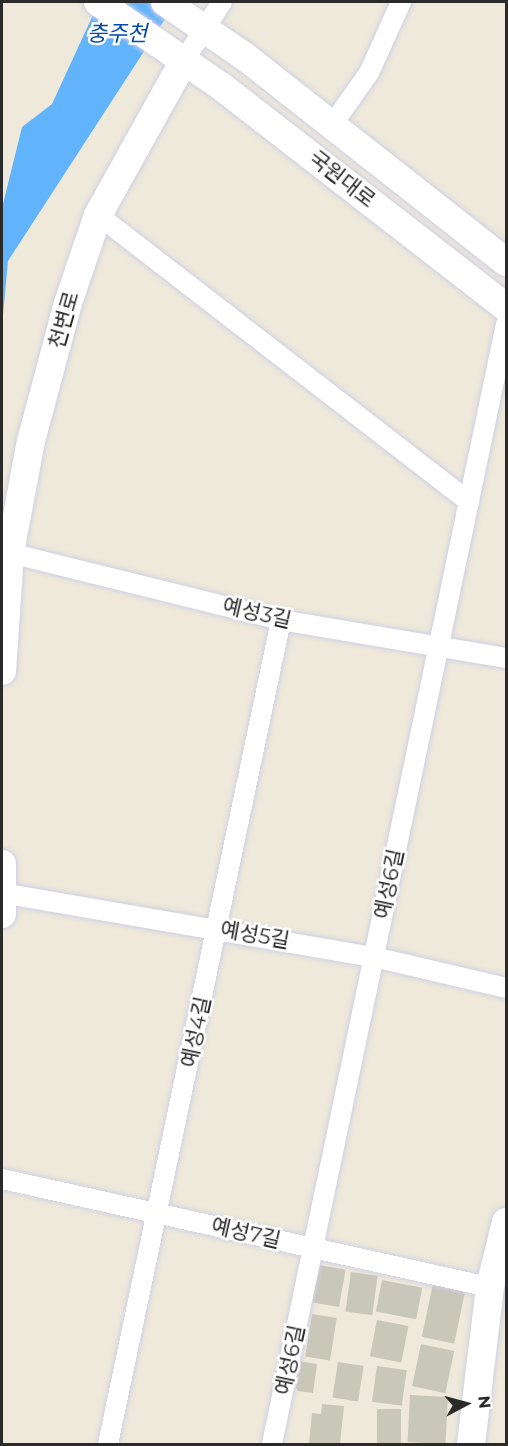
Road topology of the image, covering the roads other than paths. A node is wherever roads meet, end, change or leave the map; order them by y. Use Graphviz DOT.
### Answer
graph roads {
  1 [pos="98,2"];
  2 [pos="165,2"];
  3 [pos="222,2"];
  4 [pos="401,2"];
  5 [pos="199,26"];
  6 [pos="178,59"];
  7 [pos="332,125"];
  8 [pos="98,214"];
  9 [pos="507,262"];
  10 [pos="507,307"];
  11 [pos="507,324"];
  12 [pos="469,502"];
  13 [pos="6,552"];
  14 [pos="281,620"];
  15 [pos="439,646"];
  16 [pos="507,658"];
  17 [pos="2,671"];
  18 [pos="2,864"];
  19 [pos="2,893"];
  20 [pos="2,914"];
  21 [pos="217,928"];
  22 [pos="374,957"];
  23 [pos="507,988"];
  24 [pos="2,1179"];
  25 [pos="159,1214"];
  26 [pos="507,1222"];
  27 [pos="313,1248"];
  28 [pos="490,1287"];
  29 [pos="108,1444"];
  30 [pos="272,1444"];
  31 [pos="471,1444"];
  1 -- 6 [label="street, 국원대로"];
  2 -- 5 [label="street, 국원대로"];
  3 -- 5 [label="street, 천변로"];
  4 -- 7 [label="street"];
  5 -- 6 [label="street, 천변로"];
  5 -- 7 [label="street, 국원대로"];
  6 -- 8 [label="street, 천변로"];
  6 -- 10 [label="street, 국원대로"];
  7 -- 9 [label="street, 국원대로"];
  8 -- 12 [label="street"];
  8 -- 13 [label="street, 천변로"];
  11 -- 12 [label="street, 예성6길"];
  12 -- 15 [label="street, 예성6길"];
  13 -- 14 [label="street, 예성3길"];
  13 -- 17 [label="street, 천변로"];
  14 -- 15 [label="street, 예성3길"];
  14 -- 21 [label="street, 예성4길"];
  15 -- 16 [label="street, 예성3길"];
  15 -- 22 [label="street, 예성6길"];
  18 -- 19 [label="street"];
  19 -- 20 [label="street"];
  19 -- 21 [label="street, 예성5길"];
  21 -- 22 [label="street, 예성5길"];
  21 -- 25 [label="street, 예성4길"];
  22 -- 23 [label="street, 예성5길"];
  22 -- 27 [label="street, 예성6길"];
  24 -- 25 [label="street, 예성7길"];
  25 -- 27 [label="street, 예성7길"];
  25 -- 29 [label="street, 예성4길"];
  26 -- 28 [label="street"];
  27 -- 28 [label="street, 예성7길"];
  27 -- 30 [label="street, 예성6길"];
  28 -- 31 [label="street"];
}
